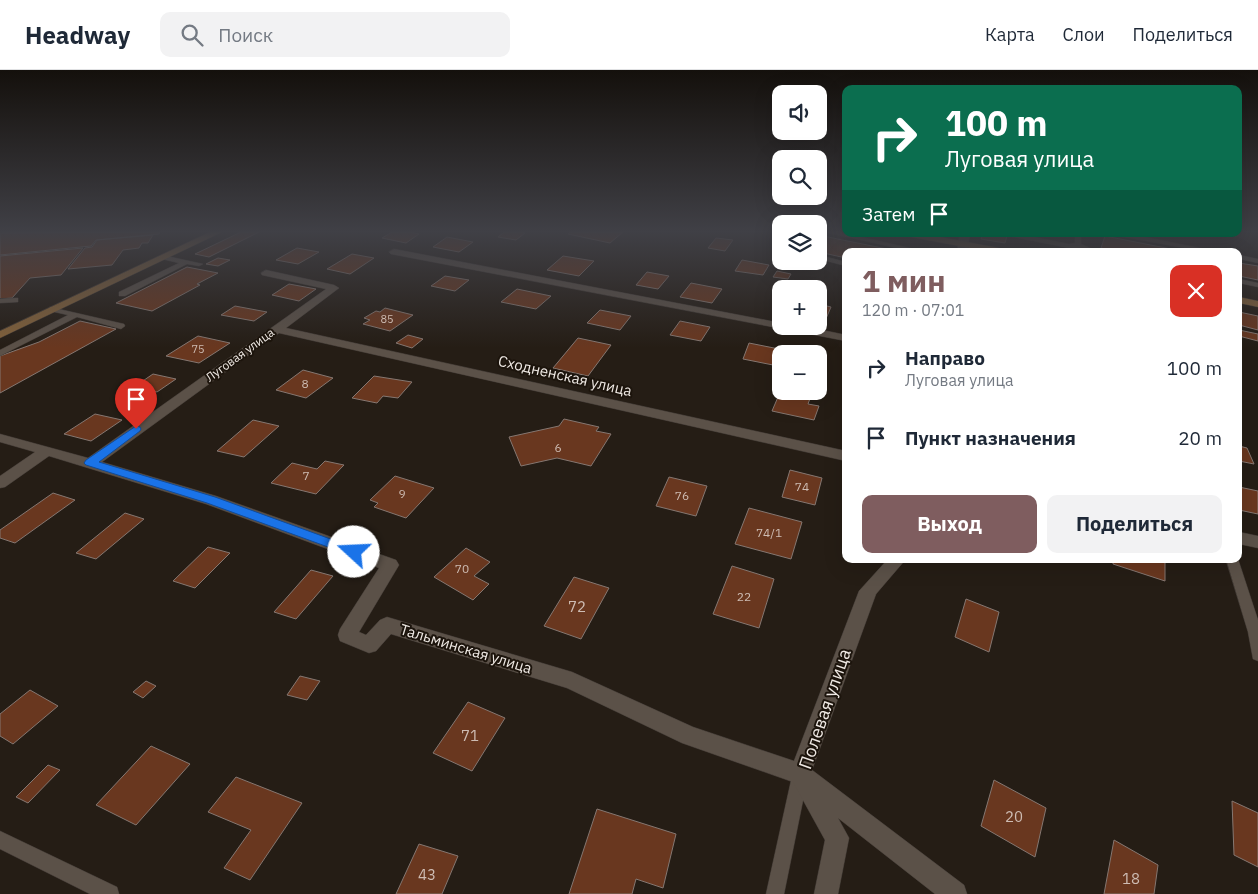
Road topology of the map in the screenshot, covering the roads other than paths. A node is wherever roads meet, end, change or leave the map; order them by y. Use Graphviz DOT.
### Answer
graph roads {
  1 [pos="137,270"];
  2 [pos="169,270"];
  3 [pos="491,270"];
  4 [pos="266,273"];
  5 [pos="1242,282"];
  6 [pos="1258,285"];
  7 [pos="122,294"];
  8 [pos="16,300"];
  9 [pos="0,301"];
  10 [pos="1242,301"];
  11 [pos="1258,304"];
  12 [pos="54,310"];
  13 [pos="76,315"];
  14 [pos="772,324"];
  15 [pos="121,326"];
  16 [pos="276,329"];
  17 [pos="0,334"];
  18 [pos="827,334"];
  19 [pos="842,337"];
  20 [pos="0,353"];
  21 [pos="0,438"];
  22 [pos="47,451"];
  23 [pos="842,455"];
  24 [pos="90,463"];
  25 [pos="0,483"];
  26 [pos="1242,539"];
  27 [pos="1258,542"];
  28 [pos="894,563"];
  29 [pos="1233,563"];
  30 [pos="1258,655"];
  31 [pos="800,774"];
  32 [pos="0,840"];
  33 [pos="110,894"];
  34 [pos="776,894"];
  35 [pos="826,894"];
  36 [pos="955,894"];
  1 -- 12 [label="main road"];
  2 -- 7 [label="lane"];
  3 -- 14 [label="street"];
  4 -- 16 [label="street, Луговая улица"];
  5 -- 6 [label="lane"];
  8 -- 9 [label="lane"];
  10 -- 11 [label="main road"];
  12 -- 13 [label="lane"];
  12 -- 17 [label="main road"];
  13 -- 15 [label="lane"];
  13 -- 20 [label="lane"];
  16 -- 23 [label="street, Сходненская улица"];
  16 -- 24 [label="street, Луговая улица"];
  18 -- 19 [label="street"];
  21 -- 22 [label="street, Тальминская улица"];
  22 -- 24 [label="street, Тальминская улица"];
  22 -- 25 [label="street"];
  24 -- 31 [label="street, Тальминская улица"];
  26 -- 27 [label="street"];
  28 -- 31 [label="street, Полевая улица"];
  29 -- 30 [label="lane"];
  31 -- 34 [label="lane"];
  31 -- 35 [label="street, Полевая улица"];
  31 -- 36 [label="street"];
  32 -- 33 [label="lane"];
}
